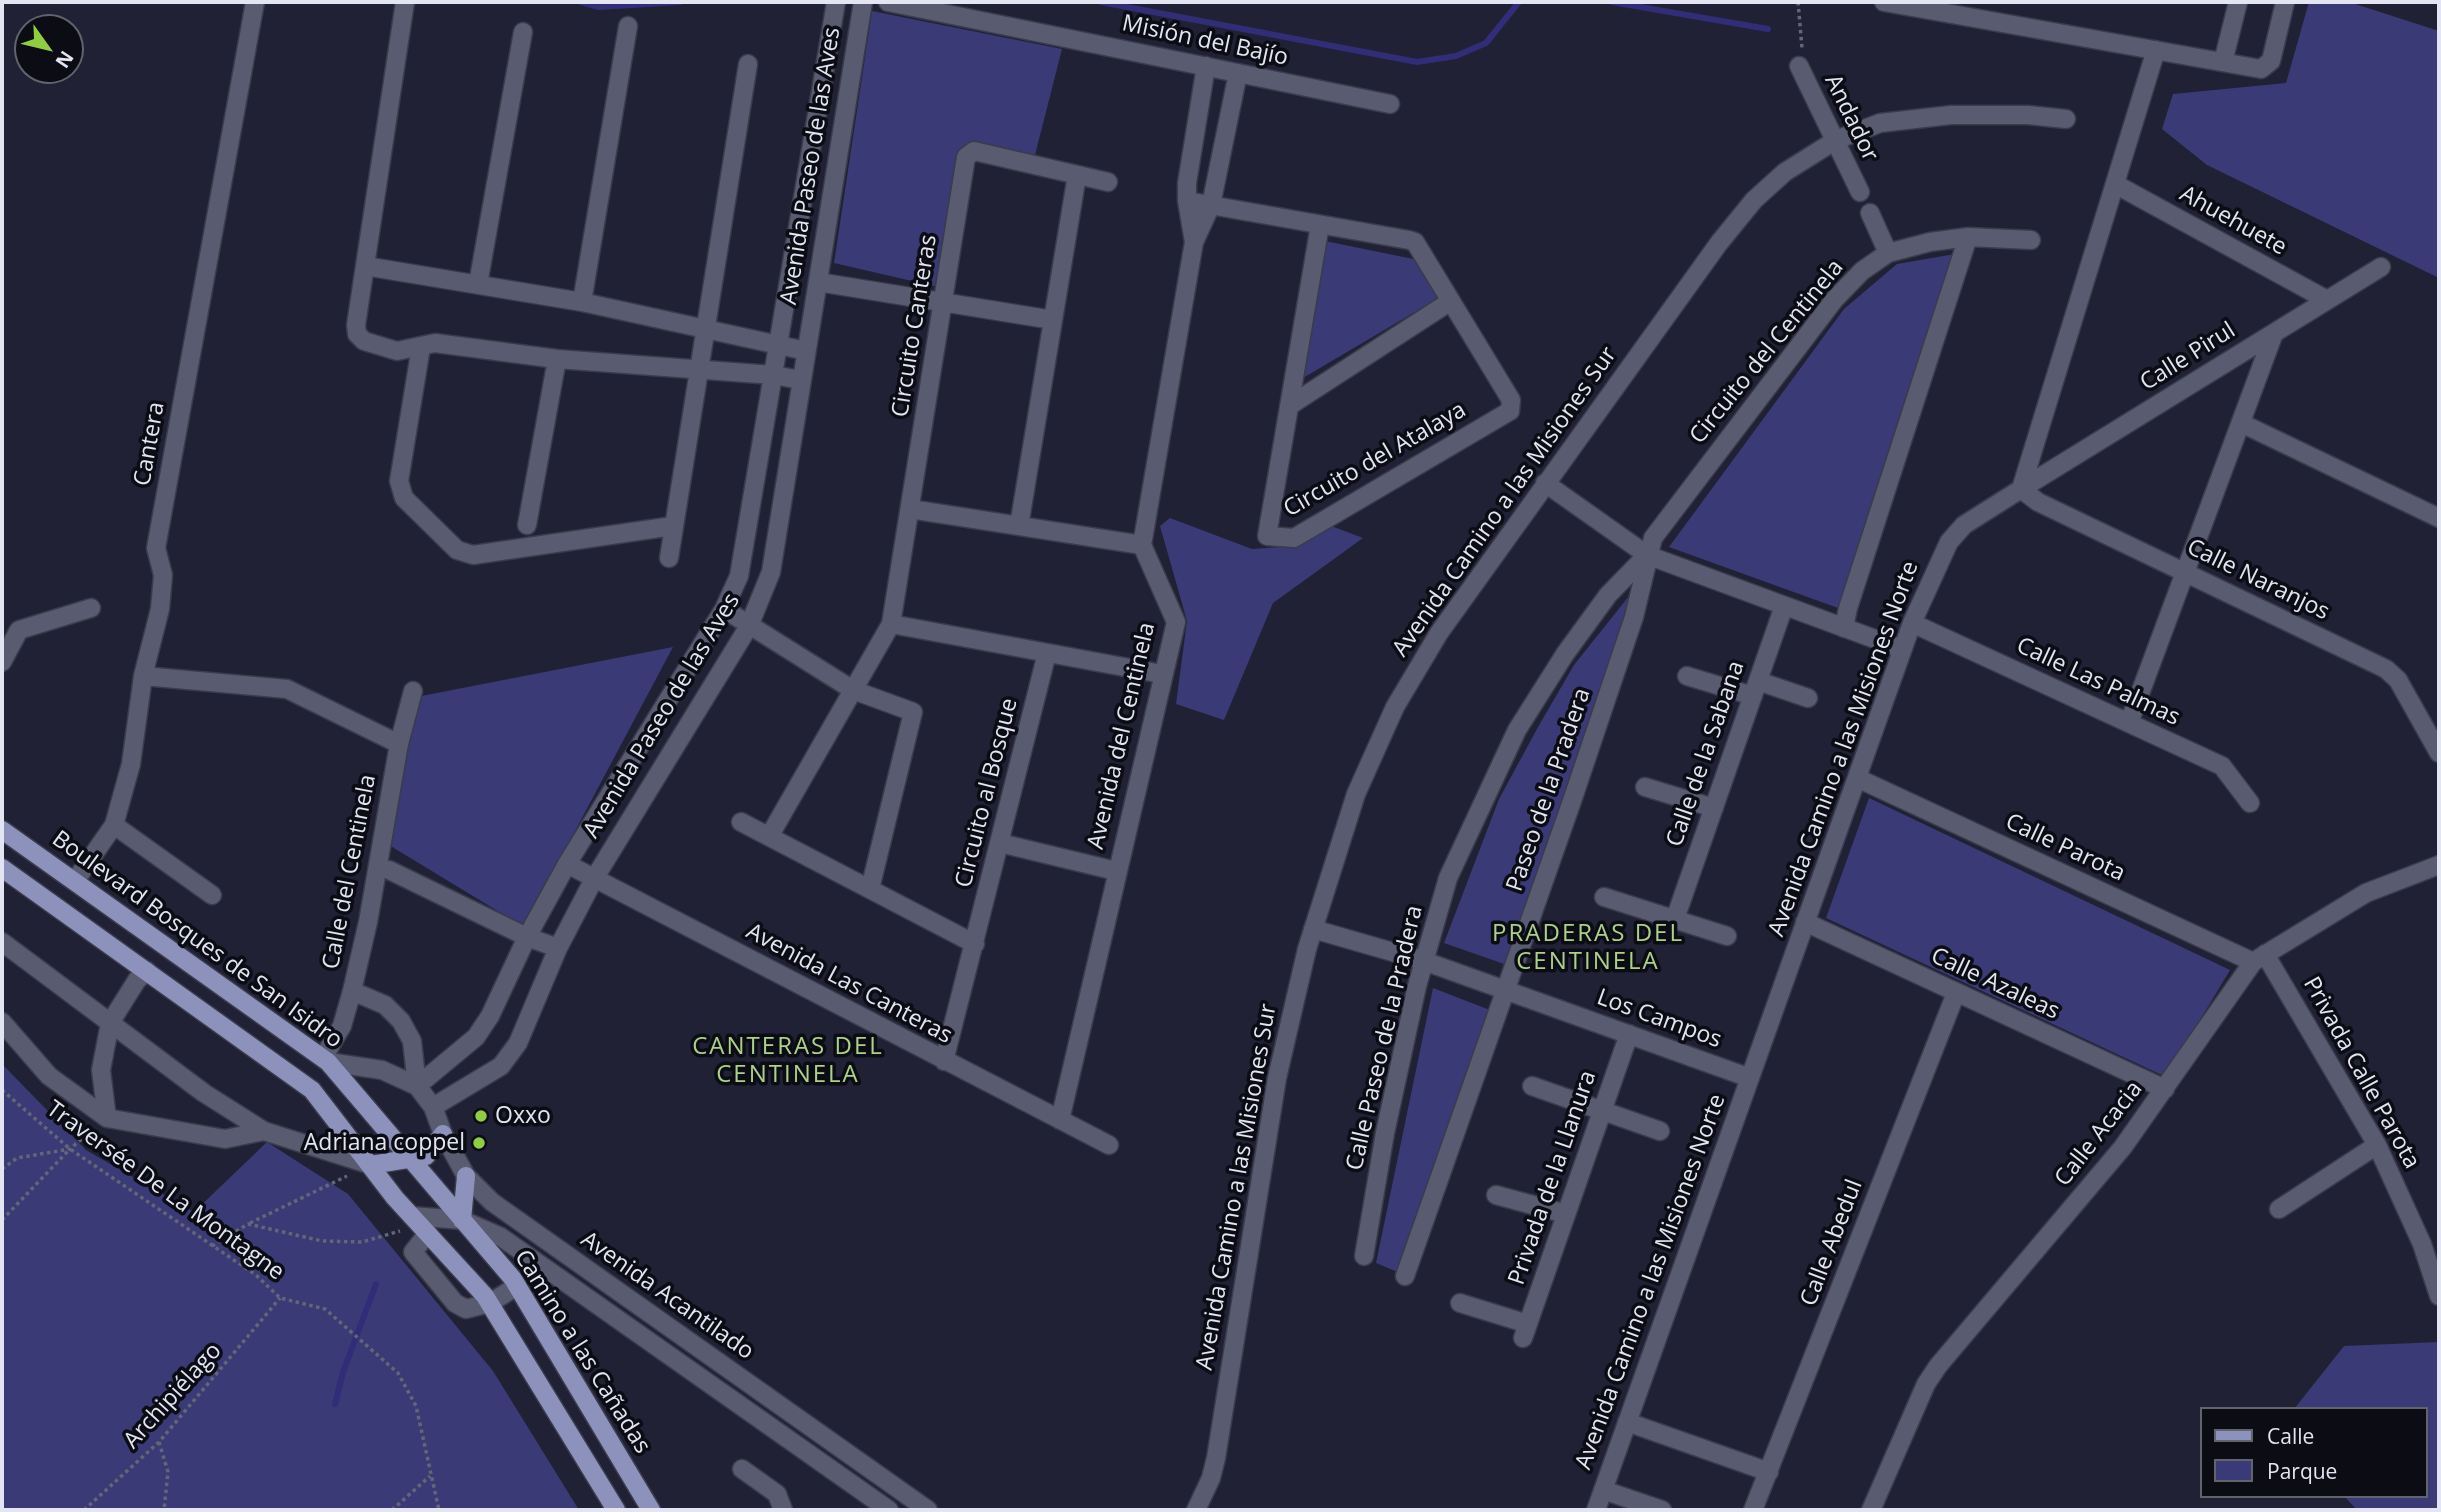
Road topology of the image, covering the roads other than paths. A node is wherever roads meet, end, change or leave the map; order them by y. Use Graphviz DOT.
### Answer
graph roads {
  1 [pos="255,2"];
  2 [pos="405,2"];
  3 [pos="836,2"];
  4 [pos="863,2"];
  5 [pos="888,2"];
  6 [pos="1884,2"];
  7 [pos="2238,2"];
  8 [pos="2285,2"];
  9 [pos="1953,8"];
  10 [pos="628,26"];
  11 [pos="523,32"];
  12 [pos="2156,50"];
  13 [pos="2223,62"];
  14 [pos="748,64"];
  15 [pos="1206,66"];
  16 [pos="1798,66"];
  17 [pos="1237,73"];
  18 [pos="1390,104"];
  19 [pos="2066,119"];
  20 [pos="1836,140"];
  21 [pos="1077,175"];
  22 [pos="1108,182"];
  23 [pos="2115,184"];
  24 [pos="1860,192"];
  25 [pos="1187,201"];
  26 [pos="1211,205"];
  27 [pos="1870,213"];
  28 [pos="1320,225"];
  29 [pos="1968,237"];
  30 [pos="2031,240"];
  31 [pos="1194,242"];
  32 [pos="1888,253"];
  33 [pos="365,266"];
  34 [pos="2381,267"];
  35 [pos="818,282"];
  36 [pos="478,284"];
  37 [pos="2327,300"];
  38 [pos="582,302"];
  39 [pos="1451,302"];
  40 [pos="943,304"];
  41 [pos="1053,320"];
  42 [pos="706,327"];
  43 [pos="2274,333"];
  44 [pos="777,347"];
  45 [pos="421,348"];
  46 [pos="806,351"];
  47 [pos="557,359"];
  48 [pos="698,372"];
  49 [pos="773,375"];
  50 [pos="801,380"];
  51 [pos="1289,406"];
  52 [pos="2241,423"];
  53 [pos="1545,483"];
  54 [pos="2021,489"];
  55 [pos="911,509"];
  56 [pos="2439,518"];
  57 [pos="527,525"];
  58 [pos="673,526"];
  59 [pos="1019,526"];
  60 [pos="1142,545"];
  61 [pos="1647,555"];
  62 [pos="668,558"];
  63 [pos="2185,573"];
  64 [pos="1784,606"];
  65 [pos="91,608"];
  66 [pos="724,609"];
  67 [pos="1912,623"];
  68 [pos="891,624"];
  69 [pos="749,625"];
  70 [pos="1844,628"];
  71 [pos="1902,649"];
  72 [pos="1047,653"];
  73 [pos="2,662"];
  74 [pos="1162,674"];
  75 [pos="143,676"];
  76 [pos="1688,676"];
  77 [pos="1755,688"];
  78 [pos="853,690"];
  79 [pos="413,691"];
  80 [pos="1808,698"];
  81 [pos="2129,723"];
  82 [pos="399,744"];
  83 [pos="2439,753"];
  84 [pos="632,759"];
  85 [pos="657,775"];
  86 [pos="1857,778"];
  87 [pos="1645,787"];
  88 [pos="2250,803"];
  89 [pos="1714,808"];
  90 [pos="741,822"];
  91 [pos="114,825"];
  92 [pos="2,830"];
  93 [pos="769,835"];
  94 [pos="1000,843"];
  95 [pos="567,864"];
  96 [pos="2439,865"];
  97 [pos="2,868"];
  98 [pos="389,870"];
  99 [pos="1116,871"];
  100 [pos="594,879"];
  101 [pos="75,881"];
  102 [pos="870,889"];
  103 [pos="212,895"];
  104 [pos="1604,897"];
  105 [pos="1675,919"];
  106 [pos="1805,922"];
  107 [pos="1312,929"];
  108 [pos="1727,936"];
  109 [pos="527,937"];
  110 [pos="2,942"];
  111 [pos="975,944"];
  112 [pos="558,948"];
  113 [pos="2259,958"];
  114 [pos="1424,961"];
  115 [pos="147,971"];
  116 [pos="1506,990"];
  117 [pos="352,991"];
  118 [pos="1955,993"];
  119 [pos="2,1022"];
  120 [pos="110,1023"];
  121 [pos="1629,1034"];
  122 [pos="325,1060"];
  123 [pos="944,1061"];
  124 [pos="1750,1078"];
  125 [pos="417,1086"];
  126 [pos="1532,1086"];
  127 [pos="2165,1089"];
  128 [pos="433,1107"];
  129 [pos="1602,1111"];
  130 [pos="107,1118"];
  131 [pos="1060,1120"];
  132 [pos="264,1131"];
  133 [pos="1660,1131"];
  134 [pos="443,1134"];
  135 [pos="1110,1145"];
  136 [pos="2377,1145"];
  137 [pos="411,1161"];
  138 [pos="371,1165"];
  139 [pos="467,1176"];
  140 [pos="1496,1195"];
  141 [pos="2279,1209"];
  142 [pos="1566,1214"];
  143 [pos="463,1220"];
  144 [pos="420,1225"];
  145 [pos="1364,1256"];
  146 [pos="1405,1276"];
  147 [pos="517,1286"];
  148 [pos="2439,1296"];
  149 [pos="490,1303"];
  150 [pos="1460,1303"];
  151 [pos="1627,1422"];
  152 [pos="742,1469"];
  153 [pos="1769,1472"];
  154 [pos="635,1483"];
  155 [pos="1603,1490"];
  156 [pos="612,1505"];
  157 [pos="651,1510"];
  158 [pos="783,1510"];
  159 [pos="889,1510"];
  160 [pos="928,1510"];
  161 [pos="1196,1510"];
  162 [pos="1596,1510"];
  163 [pos="1662,1510"];
  164 [pos="1753,1510"];
  165 [pos="1871,1510"];
  1 -- 75 [label="street, Cantera"];
  2 -- 33 [label="street"];
  3 -- 44 [label="street, Avenida Paseo de las Aves"];
  4 -- 35 [label="street, Avenida Paseo de las Aves"];
  5 -- 15 [label="street, Misión del Bajío"];
  6 -- 9 [label="street"];
  7 -- 13 [label="street"];
  8 -- 13 [label="street"];
  9 -- 12 [label="street"];
  10 -- 38 [label="street"];
  11 -- 36 [label="street"];
  12 -- 13 [label="street"];
  12 -- 23 [label="street"];
  14 -- 42 [label="street"];
  15 -- 17 [label="street, Misión del Bajío"];
  15 -- 25 [label="street"];
  16 -- 20 [label="street, Andador"];
  17 -- 18 [label="street, Misión del Bajío"];
  17 -- 26 [label="street"];
  19 -- 20 [label="street, Avenida Camino a las Misiones Sur"];
  20 -- 24 [label="street, Andador"];
  20 -- 53 [label="street, Avenida Camino a las Misiones Sur"];
  21 -- 22 [label="street, Circuito Canteras"];
  21 -- 40 [label="street, Circuito Canteras"];
  21 -- 41 [label="street"];
  23 -- 37 [label="street, Ahuehuete"];
  23 -- 54 [label="street"];
  25 -- 26 [label="street, Circuito del Atalaya"];
  25 -- 31 [label="street"];
  26 -- 28 [label="street, Circuito del Atalaya"];
  26 -- 31 [label="street"];
  27 -- 32 [label="street"];
  28 -- 39 [label="street, Circuito del Atalaya"];
  28 -- 51 [label="street, Circuito del Atalaya"];
  29 -- 30 [label="street, Circuito del Centinela"];
  29 -- 32 [label="street, Circuito del Centinela"];
  29 -- 70 [label="street"];
  31 -- 60 [label="street"];
  32 -- 61 [label="street, Circuito del Centinela"];
  33 -- 36 [label="street"];
  33 -- 45 [label="street"];
  34 -- 37 [label="street, Calle Pirul"];
  35 -- 40 [label="street"];
  35 -- 46 [label="street, Avenida Paseo de las Aves"];
  36 -- 38 [label="street"];
  37 -- 43 [label="street, Calle Pirul"];
  38 -- 42 [label="street"];
  39 -- 51 [label="street"];
  39 -- 51 [label="street, Circuito del Atalaya"];
  40 -- 41 [label="street"];
  40 -- 55 [label="street, Circuito Canteras"];
  41 -- 59 [label="street"];
  42 -- 44 [label="street"];
  42 -- 48 [label="street"];
  43 -- 52 [label="street"];
  43 -- 54 [label="street, Calle Pirul"];
  44 -- 46 [label="street"];
  44 -- 49 [label="street, Avenida Paseo de las Aves"];
  45 -- 47 [label="street"];
  45 -- 58 [label="street"];
  46 -- 50 [label="street, Avenida Paseo de las Aves"];
  47 -- 48 [label="street"];
  47 -- 57 [label="street"];
  48 -- 49 [label="street"];
  48 -- 58 [label="street"];
  49 -- 50 [label="street"];
  49 -- 66 [label="street, Avenida Paseo de las Aves"];
  50 -- 69 [label="street, Avenida Paseo de las Aves"];
  52 -- 56 [label="street"];
  52 -- 63 [label="street"];
  53 -- 61 [label="street"];
  53 -- 107 [label="street, Avenida Camino a las Misiones Sur"];
  54 -- 63 [label="street, Calle Naranjos"];
  54 -- 67 [label="street, Avenida Camino a las Misiones Norte"];
  55 -- 59 [label="street"];
  55 -- 68 [label="street"];
  58 -- 62 [label="street"];
  59 -- 60 [label="street"];
  60 -- 74 [label="street, Avenida del Centinela"];
  61 -- 64 [label="street"];
  61 -- 114 [label="street, Calle Paseo de la Pradera"];
  61 -- 116 [label="street, Paseo de la Pradera"];
  63 -- 81 [label="street"];
  63 -- 83 [label="street, Calle Naranjos"];
  64 -- 70 [label="street"];
  64 -- 77 [label="street, Calle de la Sabana"];
  65 -- 73 [label="street"];
  66 -- 69 [label="street"];
  66 -- 84 [label="street, Avenida Paseo de las Aves"];
  67 -- 71 [label="street, Avenida Camino a las Misiones Norte"];
  67 -- 81 [label="street, Calle Las Palmas"];
  68 -- 72 [label="street"];
  68 -- 78 [label="street"];
  69 -- 78 [label="street"];
  69 -- 85 [label="street, Avenida Paseo de las Aves"];
  70 -- 71 [label="street"];
  71 -- 86 [label="street, Avenida Camino a las Misiones Norte"];
  72 -- 74 [label="street"];
  72 -- 94 [label="street, Circuito al Bosque"];
  74 -- 99 [label="street, Avenida del Centinela"];
  75 -- 82 [label="street"];
  75 -- 91 [label="street, Cantera"];
  76 -- 77 [label="street"];
  77 -- 80 [label="street"];
  77 -- 89 [label="street, Calle de la Sabana"];
  78 -- 93 [label="street"];
  78 -- 102 [label="street"];
  79 -- 82 [label="street, Calle del Centinela"];
  81 -- 88 [label="street, Calle Las Palmas"];
  82 -- 117 [label="street, Calle del Centinela"];
  84 -- 85 [label="street"];
  84 -- 95 [label="street, Avenida Paseo de las Aves"];
  85 -- 100 [label="street, Avenida Paseo de las Aves"];
  86 -- 106 [label="street, Avenida Camino a las Misiones Norte"];
  86 -- 113 [label="street, Calle Parota"];
  87 -- 89 [label="street"];
  89 -- 105 [label="street, Calle de la Sabana"];
  90 -- 93 [label="street"];
  91 -- 101 [label="street, Cantera"];
  91 -- 103 [label="street"];
  92 -- 101 [label="main road, Boulevard Bosques de San Isidro"];
  93 -- 102 [label="street"];
  94 -- 99 [label="street"];
  94 -- 111 [label="street, Circuito al Bosque"];
  95 -- 100 [label="street, Avenida Las Canteras"];
  95 -- 109 [label="street, Avenida Paseo de las Aves"];
  96 -- 113 [label="street, Calle Acacia"];
  97 -- 115 [label="main road"];
  98 -- 109 [label="street"];
  99 -- 131 [label="street, Avenida del Centinela"];
  100 -- 112 [label="street, Avenida Paseo de las Aves"];
  100 -- 123 [label="street, Avenida Las Canteras"];
  101 -- 122 [label="main road, Boulevard Bosques de San Isidro"];
  102 -- 111 [label="street"];
  104 -- 105 [label="street"];
  105 -- 108 [label="street"];
  106 -- 118 [label="street, Calle Azaleas"];
  106 -- 124 [label="street, Avenida Camino a las Misiones Norte"];
  107 -- 114 [label="street, Los Campos"];
  107 -- 161 [label="street, Avenida Camino a las Misiones Sur"];
  109 -- 112 [label="street"];
  109 -- 125 [label="street, Avenida Paseo de las Aves"];
  110 -- 120 [label="street"];
  111 -- 123 [label="street, Circuito al Bosque"];
  112 -- 128 [label="street, Avenida Paseo de las Aves"];
  113 -- 127 [label="street, Calle Acacia"];
  113 -- 136 [label="street, Privada Calle Parota"];
  114 -- 116 [label="street, Los Campos"];
  114 -- 145 [label="street, Calle Paseo de la Pradera"];
  115 -- 120 [label="street"];
  115 -- 138 [label="main road"];
  116 -- 121 [label="street, Los Campos"];
  116 -- 146 [label="street, Paseo de la Pradera"];
  117 -- 122 [label="street, Calle del Centinela"];
  117 -- 125 [label="street"];
  118 -- 127 [label="street, Calle Azaleas"];
  118 -- 153 [label="street, Calle Abedul"];
  119 -- 130 [label="street"];
  120 -- 130 [label="street"];
  120 -- 132 [label="street"];
  121 -- 124 [label="street, Los Campos"];
  121 -- 129 [label="street, Privada de la Llanura"];
  122 -- 125 [label="street, Avenida Acantilado"];
  122 -- 137 [label="main road, Boulevard Bosques de San Isidro"];
  123 -- 131 [label="street, Avenida Las Canteras"];
  124 -- 151 [label="street, Avenida Camino a las Misiones Norte"];
  125 -- 128 [label="street, Avenida Acantilado"];
  126 -- 129 [label="street"];
  127 -- 165 [label="street, Calle Acacia"];
  128 -- 134 [label="street, Avenida Acantilado"];
  129 -- 133 [label="street"];
  129 -- 142 [label="street, Privada de la Llanura"];
  130 -- 132 [label="street"];
  131 -- 135 [label="street, Avenida Las Canteras"];
  132 -- 138 [label="street"];
  134 -- 137 [label="main road"];
  134 -- 139 [label="street, Avenida Acantilado"];
  136 -- 141 [label="street"];
  136 -- 148 [label="street, Privada Calle Parota"];
  137 -- 138 [label="main road"];
  137 -- 143 [label="main road, Camino a las Cañadas"];
  138 -- 144 [label="main road"];
  139 -- 143 [label="main road"];
  139 -- 160 [label="street, Avenida Acantilado"];
  140 -- 142 [label="street"];
  142 -- 150 [label="street, Privada de la Llanura"];
  143 -- 144 [label="street, Avenida Acantilado"];
  143 -- 147 [label="main road, Camino a las Cañadas"];
  143 -- 159 [label="street, Avenida Acantilado"];
  144 -- 149 [label="main road"];
  144 -- 149 [label="street"];
  147 -- 149 [label="street"];
  147 -- 154 [label="main road, Camino a las Cañadas"];
  149 -- 156 [label="main road"];
  151 -- 153 [label="street"];
  151 -- 155 [label="street, Avenida Camino a las Misiones Norte"];
  152 -- 158 [label="street"];
  153 -- 164 [label="street, Calle Abedul"];
  154 -- 156 [label="main road"];
  154 -- 157 [label="main road, Camino a las Cañadas"];
  155 -- 162 [label="street, Avenida Camino a las Misiones Norte"];
  155 -- 163 [label="street"];
}
